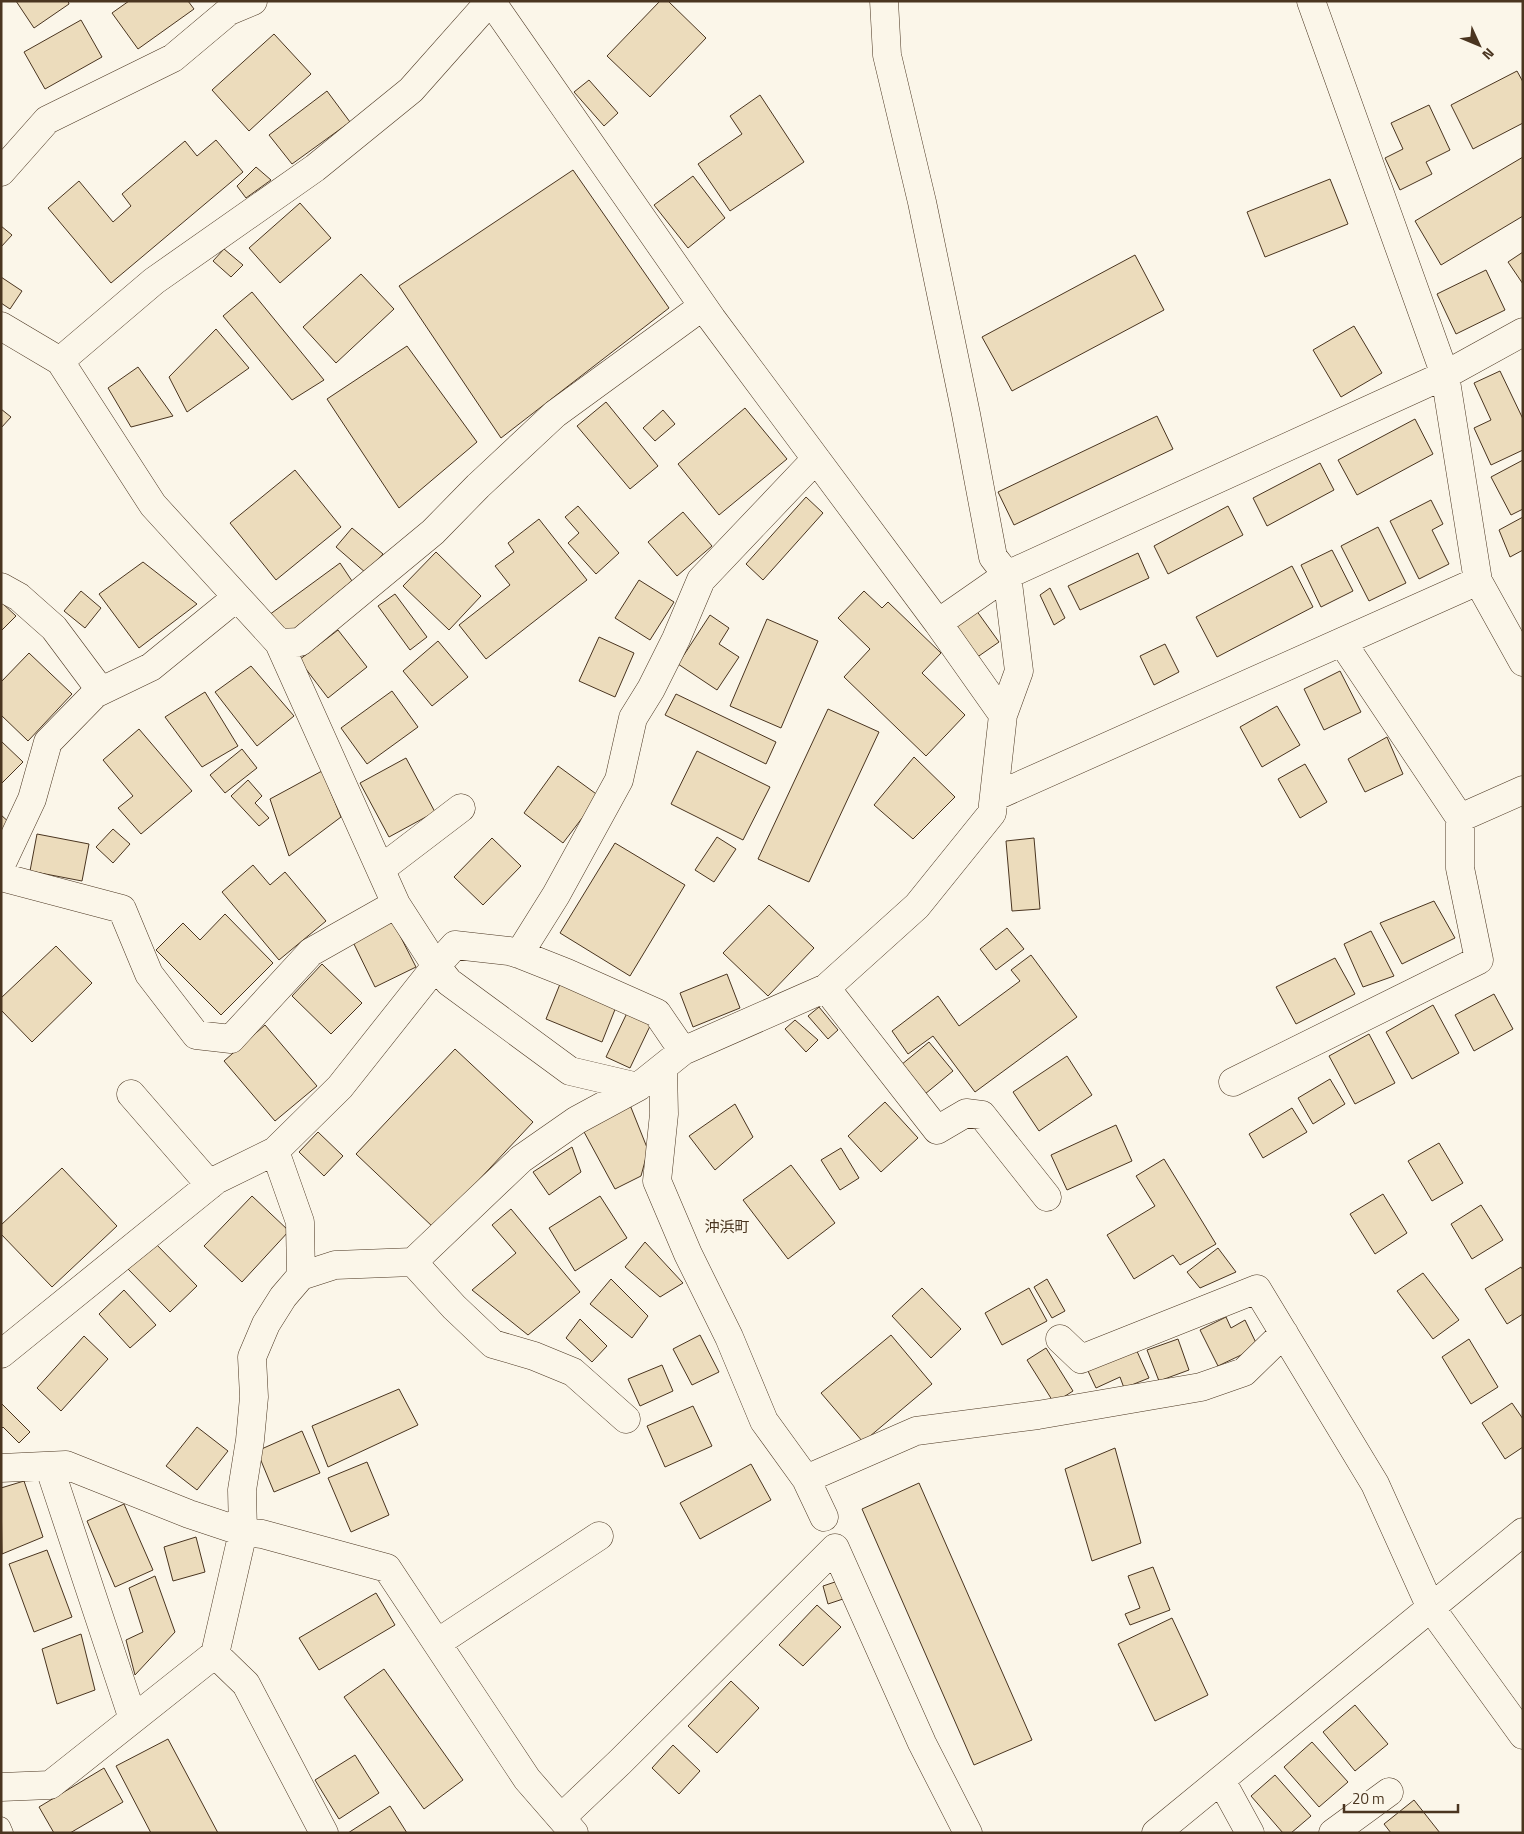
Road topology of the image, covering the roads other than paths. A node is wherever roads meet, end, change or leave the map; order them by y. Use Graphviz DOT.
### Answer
graph roads {
  1 [pos="491,1"];
  2 [pos="884,1"];
  3 [pos="1311,1"];
  4 [pos="233,5"];
  5 [pos="1,172"];
  6 [pos="703,306"];
  7 [pos="1,326"];
  8 [pos="1523,332"];
  9 [pos="60,361"];
  10 [pos="1445,375"];
  11 [pos="816,459"];
  12 [pos="1007,576"];
  13 [pos="1478,581"];
  14 [pos="1,587"];
  15 [pos="237,597"];
  16 [pos="938,623"];
  17 [pos="1342,642"];
  18 [pos="279,644"];
  19 [pos="1523,662"];
  20 [pos="101,691"];
  21 [pos="1003,715"];
  22 [pos="1523,790"];
  23 [pos="994,797"];
  24 [pos="461,808"];
  25 [pos="1460,818"];
  26 [pos="1,865"];
  27 [pos="380,869"];
  28 [pos="1,877"];
  29 [pos="396,904"];
  30 [pos="518,954"];
  31 [pos="436,966"];
  32 [pos="826,988"];
  33 [pos="673,1060"];
  34 [pos="1233,1082"];
  35 [pos="638,1087"];
  36 [pos="131,1094"];
  37 [pos="275,1151"];
  38 [pos="210,1185"];
  39 [pos="1047,1197"];
  40 [pos="413,1262"];
  41 [pos="301,1276"];
  42 [pos="1284,1333"];
  43 [pos="1060,1339"];
  44 [pos="1,1354"];
  45 [pos="626,1419"];
  46 [pos="49,1466"];
  47 [pos="1,1468"];
  48 [pos="806,1479"];
  49 [pos="824,1518"];
  50 [pos="243,1532"];
  51 [pos="1523,1532"];
  52 [pos="599,1536"];
  53 [pos="1431,1608"];
  54 [pos="437,1643"];
  55 [pos="215,1654"];
  56 [pos="133,1719"];
  57 [pos="1523,1735"];
  58 [pos="1221,1780"];
  59 [pos="1,1787"];
  60 [pos="1389,1792"];
  61 [pos="568,1825"];
  62 [pos="1,1826"];
  63 [pos="4,1833"];
  64 [pos="324,1833"];
  65 [pos="968,1833"];
  66 [pos="1156,1833"];
  67 [pos="1250,1833"];
  68 [pos="1334,1833"];
  1 -- 6 [label="street"];
  1 -- 9 [label="street"];
  2 -- 12 [label="street"];
  3 -- 10 [label="street"];
  4 -- 5 [label="street"];
  6 -- 11 [label="street"];
  6 -- 18 [label="street"];
  7 -- 9 [label="street"];
  8 -- 10 [label="street"];
  9 -- 15 [label="street"];
  10 -- 12 [label="street"];
  10 -- 13 [label="street"];
  11 -- 16 [label="street"];
  11 -- 30 [label="street"];
  12 -- 16 [label="street"];
  12 -- 21 [label="street"];
  13 -- 17 [label="street"];
  13 -- 19 [label="street"];
  14 -- 20 [label="street"];
  15 -- 18 [label="street"];
  15 -- 20 [label="street"];
  16 -- 21 [label="street"];
  17 -- 23 [label="street"];
  17 -- 25 [label="street"];
  18 -- 27 [label="street"];
  20 -- 26 [label="street"];
  21 -- 23 [label="street"];
  22 -- 25 [label="street"];
  23 -- 32 [label="street"];
  24 -- 27 [label="street"];
  25 -- 34 [label="street"];
  27 -- 29 [label="street"];
  28 -- 29 [label="street"];
  29 -- 31 [label="street"];
  30 -- 31 [label="street"];
  30 -- 33 [label="street"];
  31 -- 35 [label="street"];
  31 -- 37 [label="street"];
  32 -- 33 [label="street"];
  32 -- 39 [label="street"];
  33 -- 35 [label="street"];
  33 -- 48 [label="street"];
  35 -- 40 [label="street"];
  36 -- 38 [label="street"];
  37 -- 38 [label="street"];
  37 -- 41 [label="street"];
  38 -- 44 [label="street"];
  40 -- 41 [label="street"];
  40 -- 45 [label="street"];
  41 -- 50 [label="street"];
  42 -- 43 [label="street"];
  42 -- 48 [label="street"];
  42 -- 53 [label="street"];
  46 -- 47 [label="street"];
  46 -- 50 [label="street"];
  46 -- 56 [label="street"];
  48 -- 49 [label="street"];
  50 -- 54 [label="street"];
  50 -- 55 [label="street"];
  51 -- 53 [label="street"];
  52 -- 54 [label="street"];
  53 -- 57 [label="street"];
  53 -- 58 [label="street"];
  54 -- 61 [label="street"];
  55 -- 56 [label="street"];
  55 -- 64 [label="street"];
  56 -- 59 [label="street"];
  58 -- 66 [label="street"];
  58 -- 67 [label="street"];
  60 -- 68 [label="street"];
  61 -- 65 [label="street"];
  62 -- 63 [label="lane"];
}
